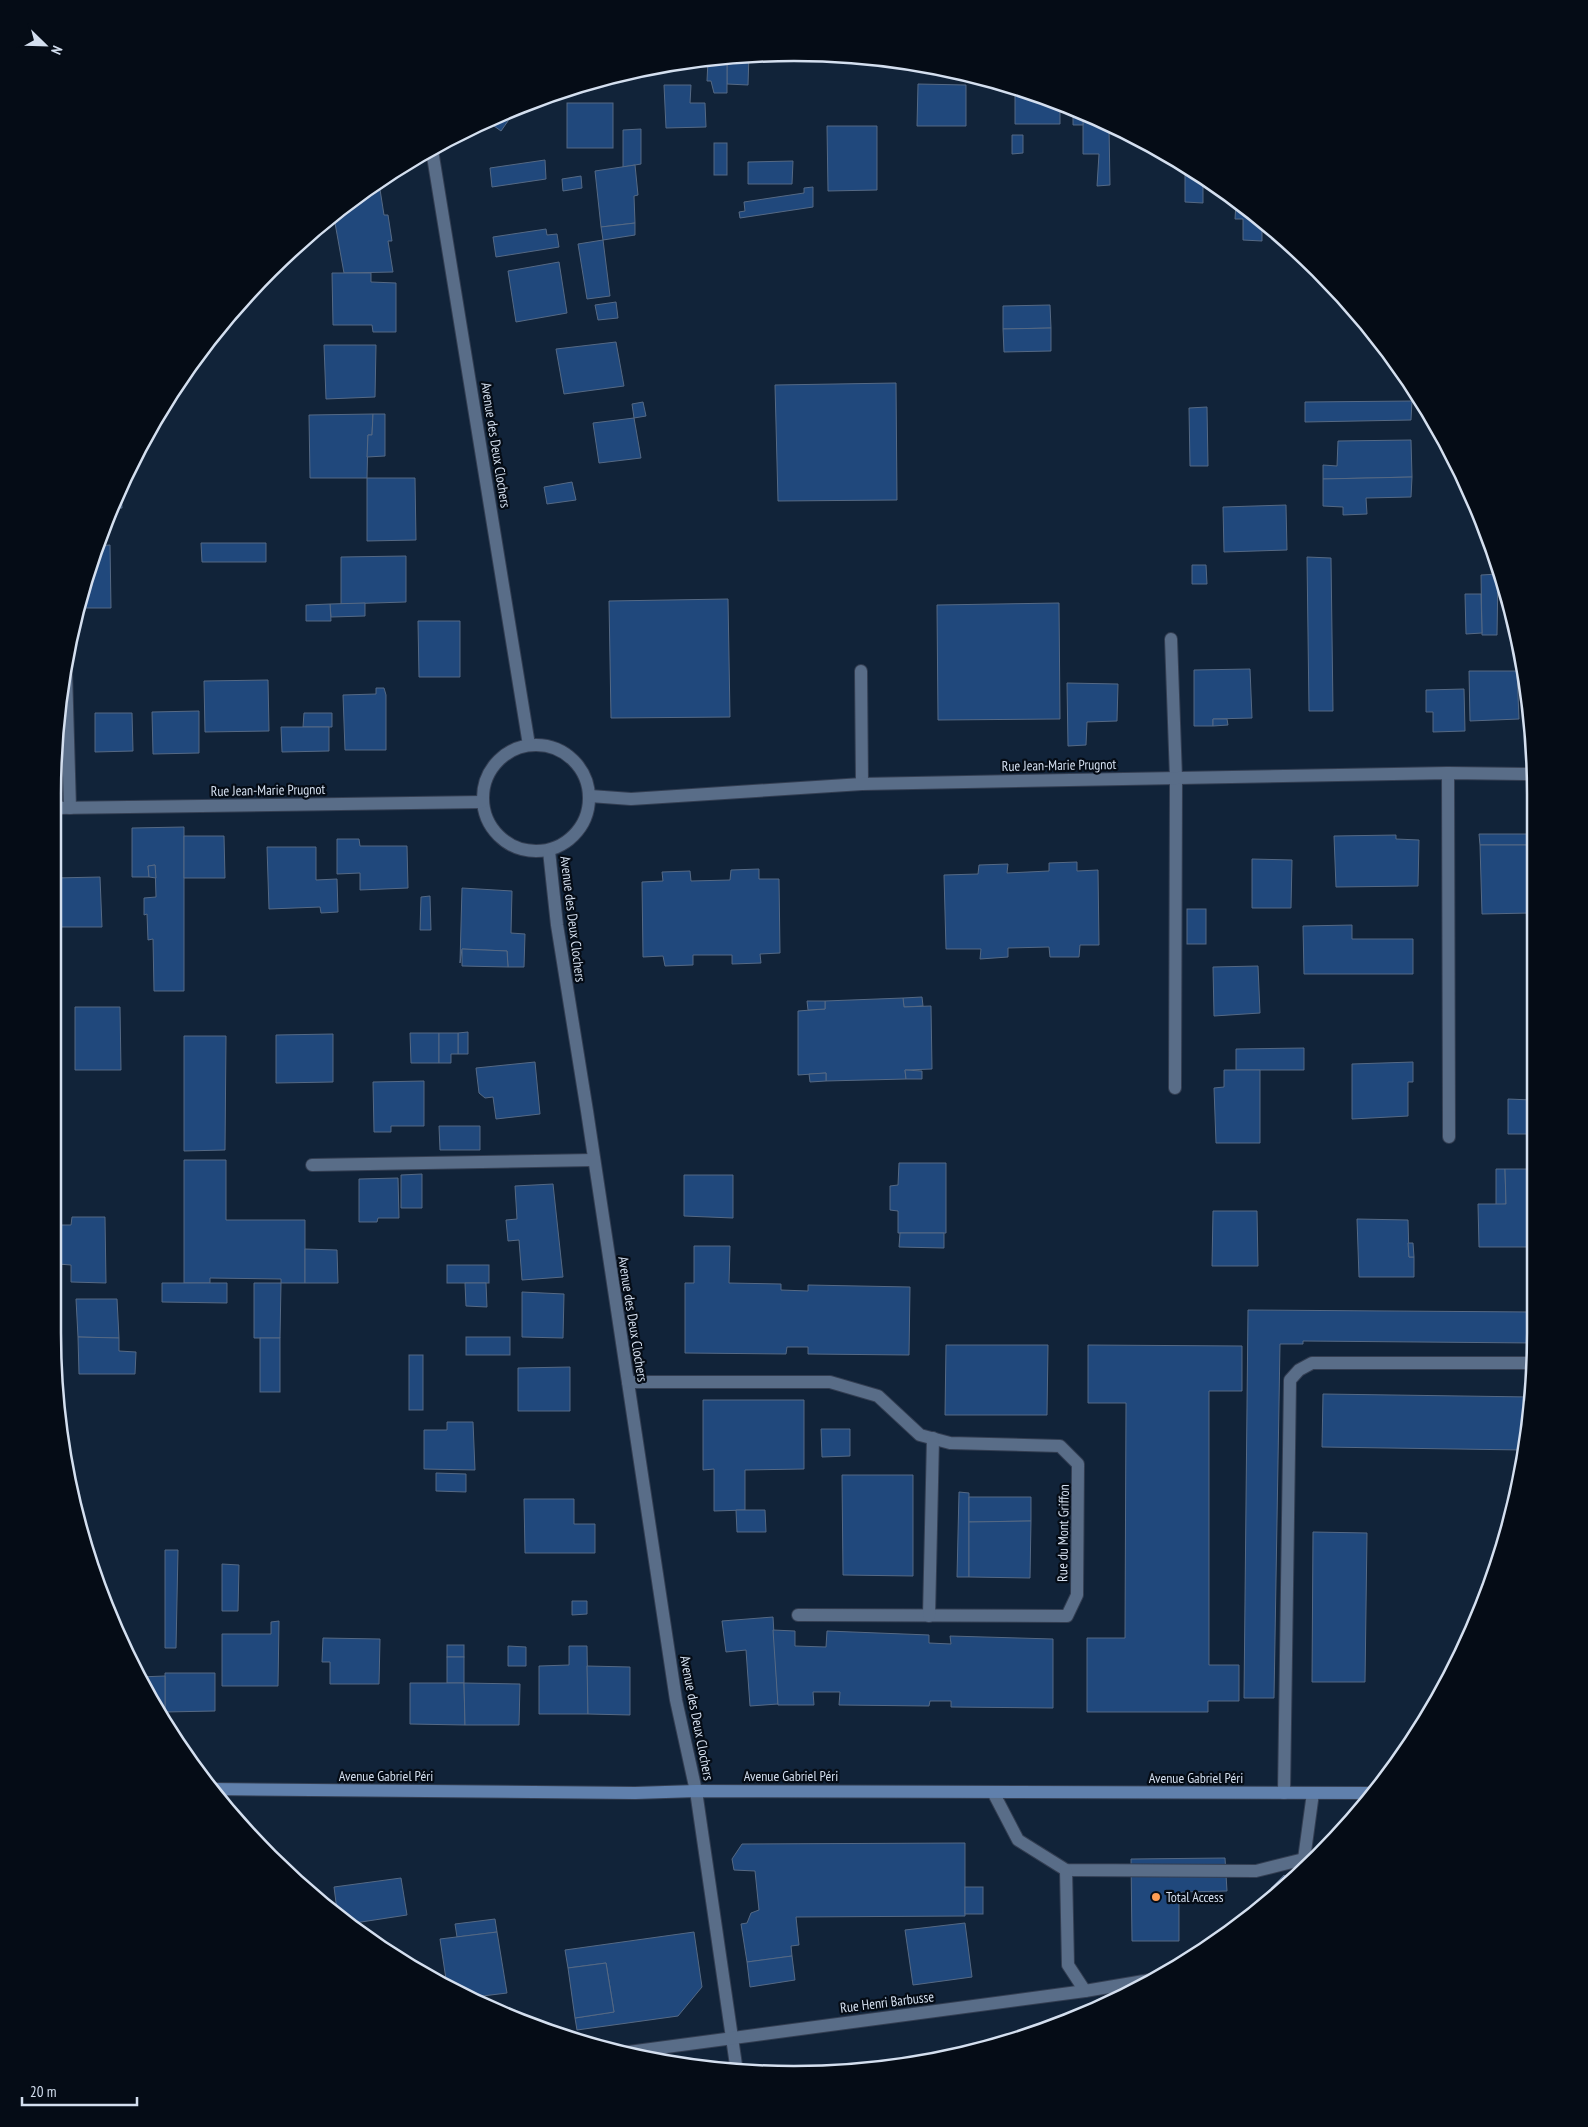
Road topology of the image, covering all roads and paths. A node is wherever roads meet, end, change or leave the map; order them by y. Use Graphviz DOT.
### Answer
graph roads {
  1 [pos="433,156"];
  2 [pos="1171,640"];
  3 [pos="861,671"];
  4 [pos="67,707"];
  5 [pos="529,745"];
  6 [pos="1448,773"];
  7 [pos="1526,774"];
  8 [pos="1176,778"];
  9 [pos="862,784"];
  10 [pos="590,796"];
  11 [pos="482,802"];
  12 [pos="61,808"];
  13 [pos="70,808"];
  14 [pos="549,851"];
  15 [pos="1175,1088"];
  16 [pos="1449,1137"];
  17 [pos="593,1160"];
  18 [pos="312,1165"];
  19 [pos="1526,1363"];
  20 [pos="628,1382"];
  21 [pos="933,1438"];
  22 [pos="798,1615"];
  23 [pos="929,1616"];
  24 [pos="222,1790"];
  25 [pos="696,1791"];
  26 [pos="993,1792"];
  27 [pos="1284,1793"];
  28 [pos="1313,1793"];
  29 [pos="1364,1793"];
  30 [pos="1308,1854"];
  31 [pos="1301,1862"];
  32 [pos="1066,1870"];
  33 [pos="1131,1983"];
  34 [pos="1085,1991"];
  35 [pos="732,2038"];
  36 [pos="643,2050"];
  37 [pos="736,2063"];
  1 -- 5 [label="street, Avenue des Deux Clochers"];
  2 -- 8 [label="street"];
  3 -- 9 [label="street"];
  4 -- 13 [label="street"];
  5 -- 10 [label="street"];
  5 -- 11 [label="street"];
  6 -- 7 [label="street, Rue Jean-Marie Prugnot"];
  6 -- 8 [label="street, Rue Jean-Marie Prugnot"];
  6 -- 16 [label="street"];
  8 -- 9 [label="street, Rue Jean-Marie Prugnot"];
  8 -- 15 [label="street"];
  9 -- 10 [label="street, Rue Jean-Marie Prugnot"];
  10 -- 14 [label="street"];
  11 -- 13 [label="street, Rue Jean-Marie Prugnot"];
  11 -- 14 [label="street"];
  12 -- 13 [label="street, Rue Jean-Marie Prugnot"];
  14 -- 17 [label="street, Avenue des Deux Clochers"];
  17 -- 18 [label="street"];
  17 -- 20 [label="street, Avenue des Deux Clochers"];
  19 -- 27 [label="street"];
  20 -- 21 [label="street, Rue du Mont Griffon"];
  20 -- 25 [label="street, Avenue des Deux Clochers"];
  21 -- 23 [label="street"];
  21 -- 23 [label="street, Rue du Mont Griffon"];
  22 -- 23 [label="street, Rue du Mont Griffon"];
  24 -- 25 [label="street, Avenue Gabriel Péri"];
  25 -- 26 [label="street, Avenue Gabriel Péri"];
  25 -- 35 [label="street, Avenue des Deux Clochers"];
  26 -- 27 [label="street, Avenue Gabriel Péri"];
  26 -- 32 [label="street"];
  27 -- 28 [label="street, Avenue Gabriel Péri"];
  28 -- 29 [label="street, Avenue Gabriel Péri"];
  28 -- 30 [label="street"];
  31 -- 32 [label="street"];
  32 -- 34 [label="street"];
  33 -- 34 [label="street, Rue Henri Barbusse"];
  34 -- 35 [label="street, Rue Henri Barbusse"];
  35 -- 36 [label="street, Rue Henri Barbusse"];
  35 -- 37 [label="street"];
}
